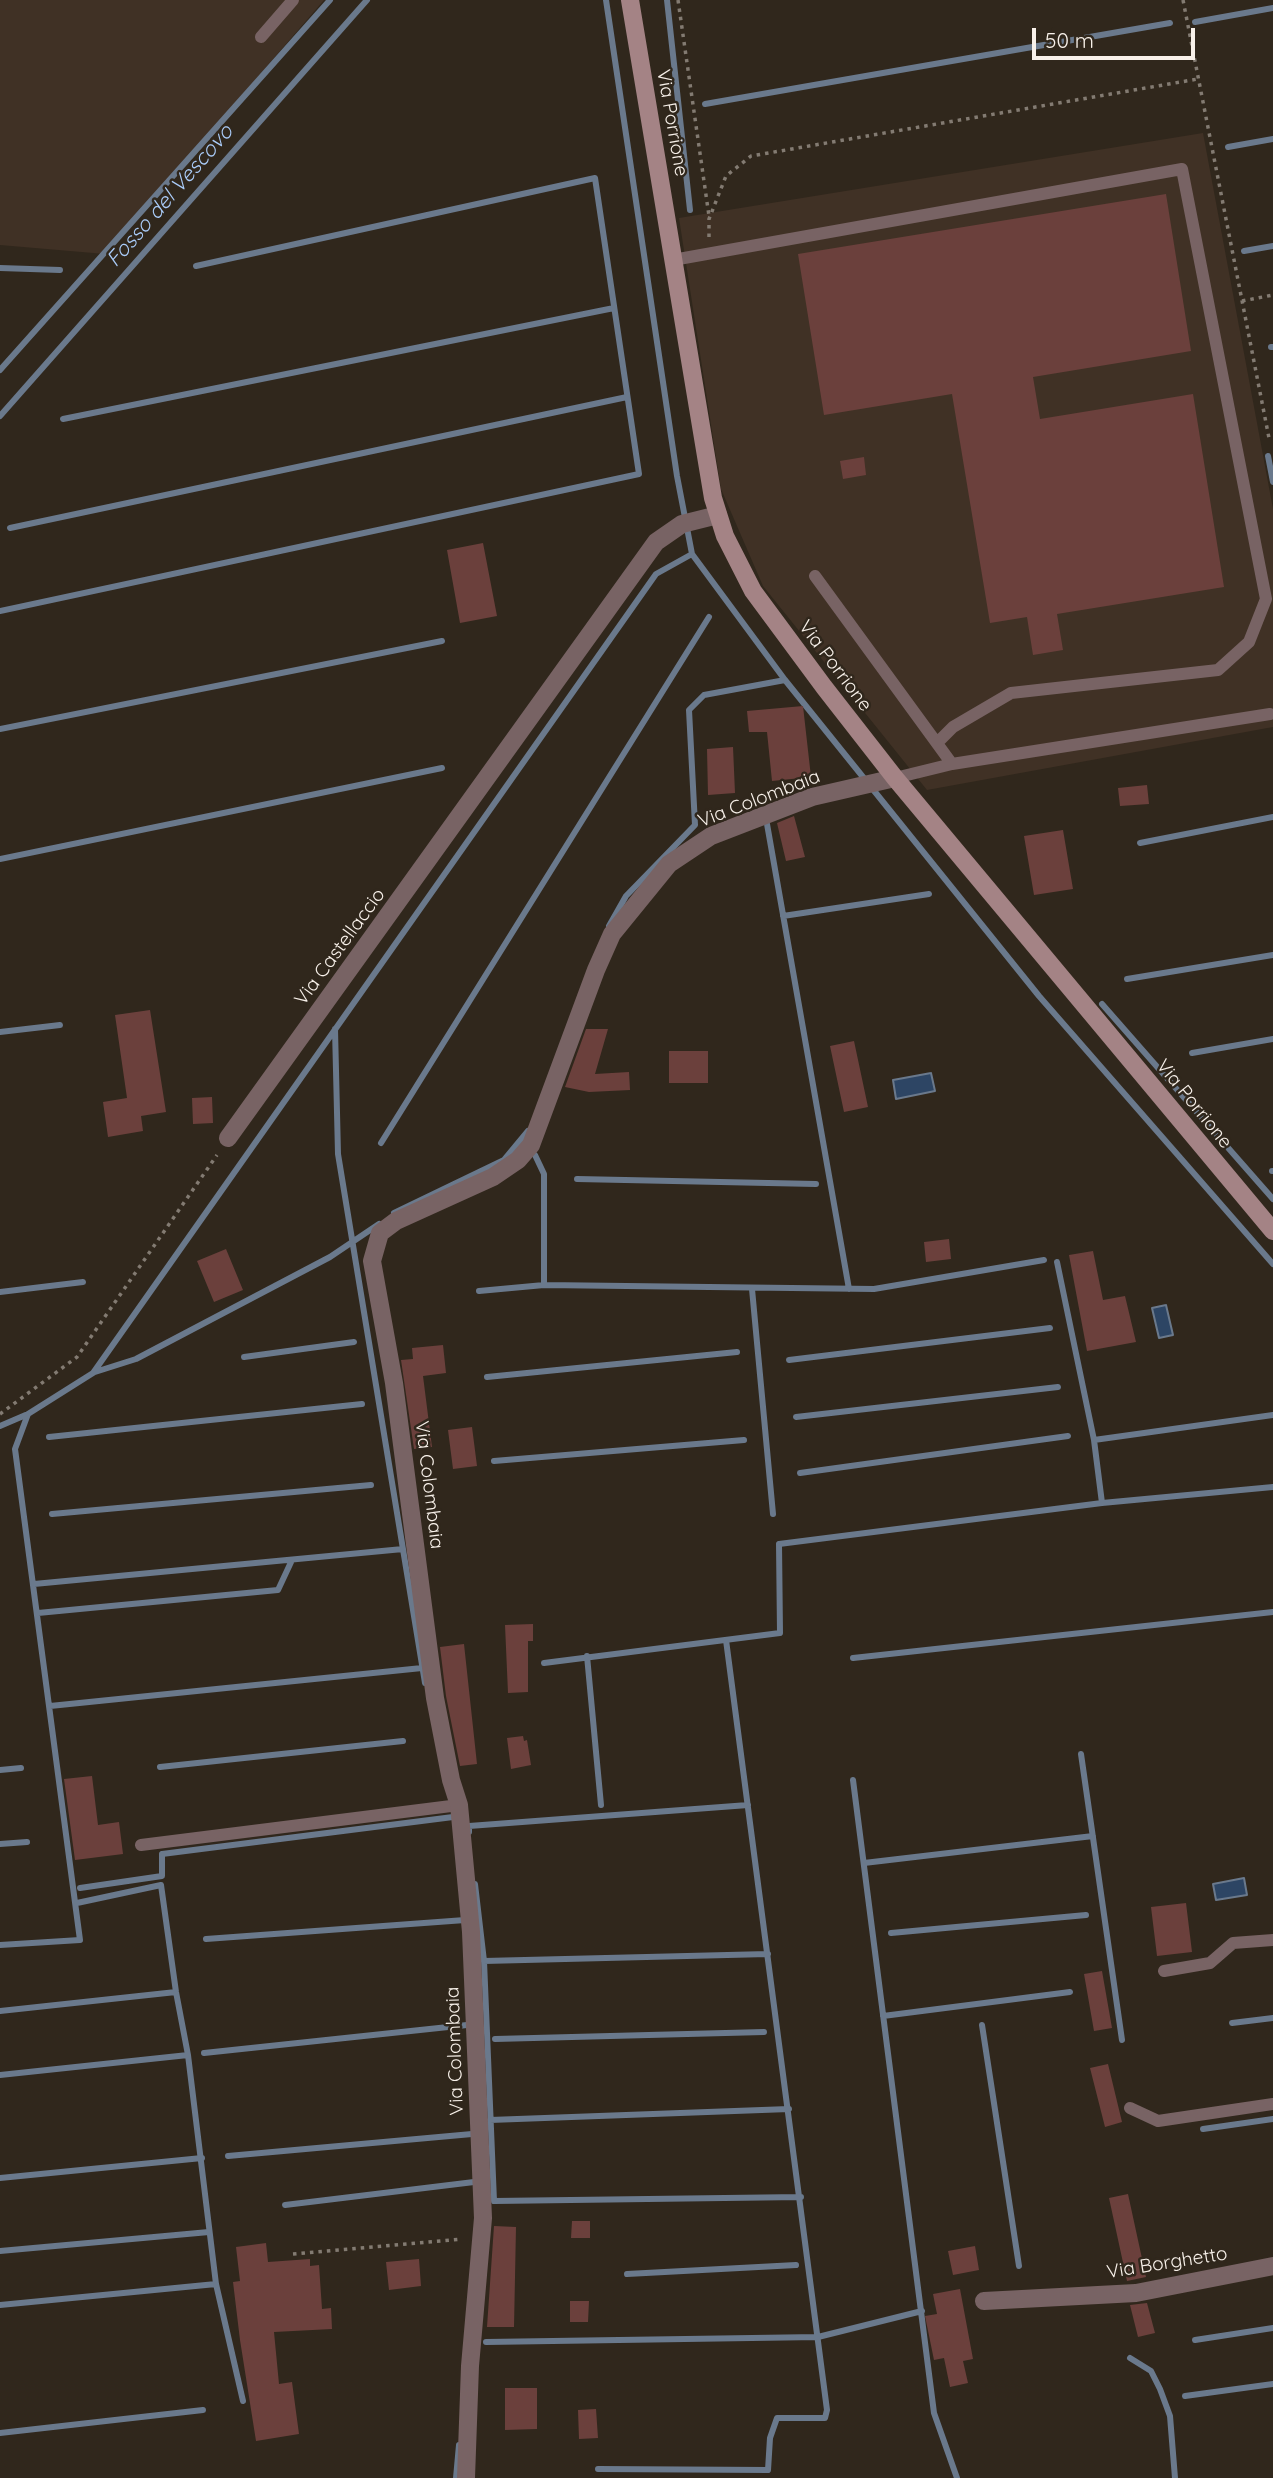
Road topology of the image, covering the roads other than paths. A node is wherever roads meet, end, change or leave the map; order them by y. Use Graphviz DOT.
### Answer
graph roads {
  1 [pos="293,0"];
  2 [pos="630,0"];
  3 [pos="261,37"];
  4 [pos="673,260"];
  5 [pos="718,515"];
  6 [pos="815,576"];
  7 [pos="1270,713"];
  8 [pos="937,743"];
  9 [pos="951,764"];
  10 [pos="895,778"];
  11 [pos="228,1139"];
  12 [pos="1273,1231"];
  13 [pos="459,1805"];
  14 [pos="141,1845"];
  15 [pos="1273,1940"];
  16 [pos="1164,1971"];
  17 [pos="1273,2104"];
  18 [pos="1130,2108"];
  19 [pos="1273,2266"];
  20 [pos="984,2301"];
  21 [pos="466,2478"];
  1 -- 3 [label="lane"];
  2 -- 4 [label="street, Via Porrione"];
  4 -- 5 [label="street, Via Porrione"];
  4 -- 8 [label="lane"];
  5 -- 10 [label="street, Via Porrione"];
  5 -- 11 [label="street, Via Castellaccio"];
  6 -- 8 [label="lane"];
  7 -- 9 [label="lane"];
  8 -- 9 [label="lane"];
  9 -- 10 [label="lane"];
  10 -- 12 [label="street, Via Porrione"];
  10 -- 13 [label="street, Via Colombaia"];
  13 -- 14 [label="lane"];
  13 -- 21 [label="street, Via Colombaia"];
  15 -- 16 [label="lane"];
  17 -- 18 [label="lane"];
  19 -- 20 [label="street, Via Borghetto"];
}
